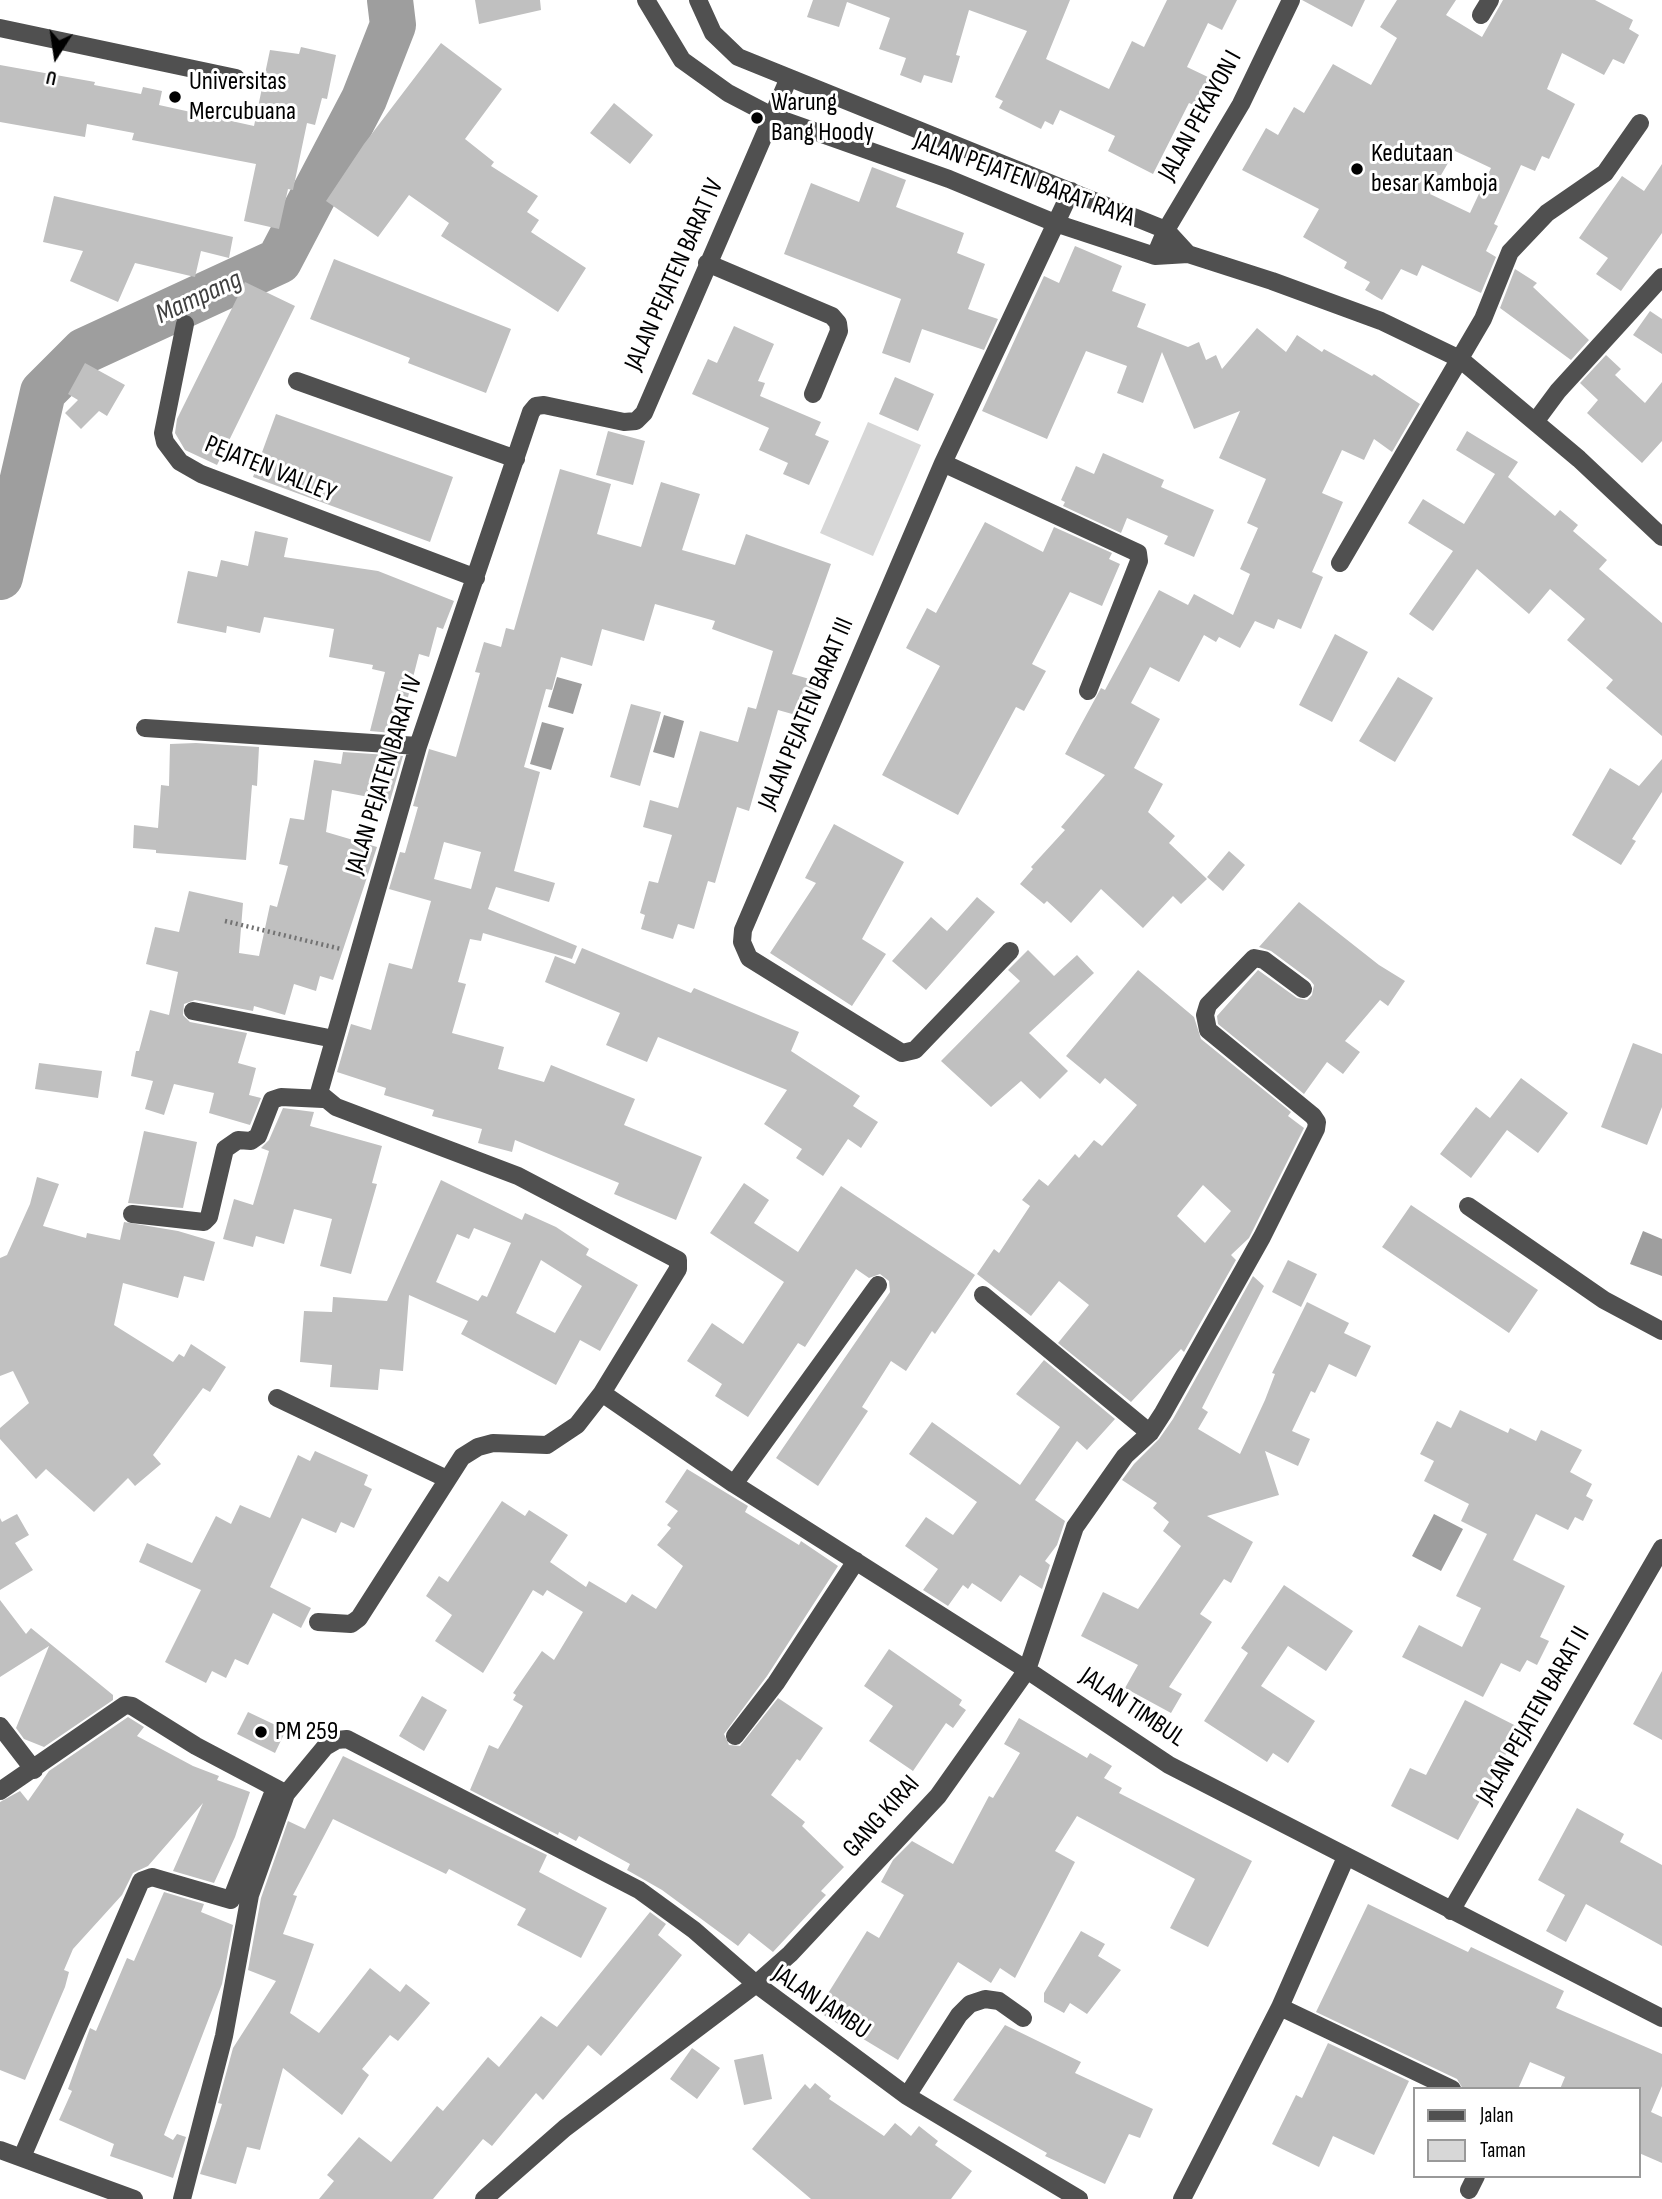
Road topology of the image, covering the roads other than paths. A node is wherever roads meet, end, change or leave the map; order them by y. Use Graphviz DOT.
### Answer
graph roads {
  1 [pos="646,0"];
  2 [pos="698,0"];
  3 [pos="1291,0"];
  4 [pos="0,28"];
  5 [pos="236,78"];
  6 [pos="788,80"];
  7 [pos="774,117"];
  8 [pos="1640,123"];
  9 [pos="1071,191"];
  10 [pos="1055,223"];
  11 [pos="1166,230"];
  12 [pos="1188,254"];
  13 [pos="1155,256"];
  14 [pos="707,263"];
  15 [pos="1662,277"];
  16 [pos="185,324"];
  17 [pos="1460,359"];
  18 [pos="297,381"];
  19 [pos="813,394"];
  20 [pos="1535,422"];
  21 [pos="516,459"];
  22 [pos="943,463"];
  23 [pos="1662,537"];
  24 [pos="1340,564"];
  25 [pos="476,578"];
  26 [pos="1088,691"];
  27 [pos="145,728"];
  28 [pos="418,746"];
  29 [pos="1010,951"];
  30 [pos="1303,989"];
  31 [pos="193,1011"];
  32 [pos="334,1039"];
  33 [pos="323,1099"];
  34 [pos="1468,1206"];
  35 [pos="132,1214"];
  36 [pos="878,1284"];
  37 [pos="983,1295"];
  38 [pos="1662,1331"];
  39 [pos="602,1393"];
  40 [pos="277,1398"];
  41 [pos="1150,1433"];
  42 [pos="447,1479"];
  43 [pos="734,1484"];
  44 [pos="1662,1548"];
  45 [pos="856,1561"];
  46 [pos="318,1622"];
  47 [pos="1027,1670"];
  48 [pos="0,1726"];
  49 [pos="735,1736"];
  50 [pos="34,1770"];
  51 [pos="0,1791"];
  52 [pos="281,1791"];
  53 [pos="1346,1857"];
  54 [pos="1451,1911"];
  55 [pos="756,1984"];
  56 [pos="1280,2007"];
  57 [pos="1023,2018"];
  58 [pos="1662,2018"];
  59 [pos="1448,2087"];
  60 [pos="907,2096"];
  61 [pos="0,2150"];
  62 [pos="22,2157"];
  63 [pos="134,2199"];
  64 [pos="182,2199"];
  65 [pos="484,2199"];
  66 [pos="1079,2199"];
  67 [pos="1182,2199"];
  1 -- 7 [label="street, JALAN PEJATEN BARAT RAYA"];
  2 -- 6 [label="street, JALAN PEJATEN BARAT RAYA"];
  3 -- 11 [label="street, JALAN PEKAYON I"];
  4 -- 5 [label="street"];
  6 -- 7 [label="street, JALAN PEJATEN BARAT IV"];
  6 -- 9 [label="street, JALAN PEJATEN BARAT RAYA"];
  7 -- 10 [label="street, JALAN PEJATEN BARAT RAYA"];
  7 -- 14 [label="street, JALAN PEJATEN BARAT IV"];
  8 -- 17 [label="street"];
  9 -- 10 [label="street, JALAN PEJATEN BARAT III"];
  9 -- 11 [label="street, JALAN PEJATEN BARAT RAYA"];
  10 -- 13 [label="street, JALAN PEJATEN BARAT RAYA"];
  10 -- 22 [label="street, JALAN PEJATEN BARAT III"];
  11 -- 12 [label="street, JALAN PEJATEN BARAT RAYA"];
  11 -- 13 [label="street, JALAN PEKAYON I"];
  12 -- 13 [label="street, JALAN PEJATEN BARAT RAYA"];
  12 -- 17 [label="street, JALAN PEJATEN BARAT RAYA"];
  14 -- 19 [label="street"];
  14 -- 21 [label="street, JALAN PEJATEN BARAT IV"];
  15 -- 20 [label="street"];
  16 -- 25 [label="street, PEJATEN VALLEY"];
  17 -- 20 [label="street, JALAN PEJATEN BARAT RAYA"];
  17 -- 24 [label="street"];
  18 -- 21 [label="street"];
  20 -- 23 [label="street, JALAN PEJATEN BARAT RAYA"];
  21 -- 25 [label="street, JALAN PEJATEN BARAT IV"];
  22 -- 26 [label="street"];
  22 -- 29 [label="street, JALAN PEJATEN BARAT III"];
  25 -- 28 [label="street, JALAN PEJATEN BARAT IV"];
  27 -- 28 [label="street"];
  28 -- 32 [label="street, JALAN PEJATEN BARAT IV"];
  30 -- 41 [label="street, GANG KIRAI"];
  31 -- 32 [label="street"];
  32 -- 33 [label="street, JALAN PEJATEN BARAT IV"];
  33 -- 35 [label="street"];
  33 -- 39 [label="street"];
  34 -- 38 [label="street"];
  36 -- 43 [label="street"];
  37 -- 41 [label="street"];
  39 -- 42 [label="street"];
  39 -- 43 [label="street, JALAN TIMBUL"];
  40 -- 42 [label="street"];
  41 -- 47 [label="street, GANG KIRAI"];
  42 -- 46 [label="street"];
  43 -- 45 [label="street, JALAN TIMBUL"];
  44 -- 54 [label="street, JALAN PEJATEN BARAT II"];
  45 -- 47 [label="street, JALAN TIMBUL"];
  45 -- 49 [label="street"];
  47 -- 53 [label="street, JALAN TIMBUL"];
  47 -- 55 [label="street, GANG KIRAI"];
  48 -- 50 [label="street"];
  50 -- 51 [label="street"];
  50 -- 52 [label="street"];
  52 -- 55 [label="street"];
  52 -- 62 [label="street"];
  52 -- 64 [label="street"];
  53 -- 54 [label="street, JALAN TIMBUL"];
  53 -- 56 [label="street"];
  54 -- 58 [label="street, JALAN TIMBUL"];
  55 -- 60 [label="street, JALAN JAMBU"];
  55 -- 65 [label="street, JALAN JAMBU"];
  56 -- 59 [label="street"];
  56 -- 67 [label="street"];
  57 -- 60 [label="street"];
  60 -- 66 [label="street, JALAN JAMBU"];
  61 -- 62 [label="street"];
  62 -- 63 [label="street"];
}
